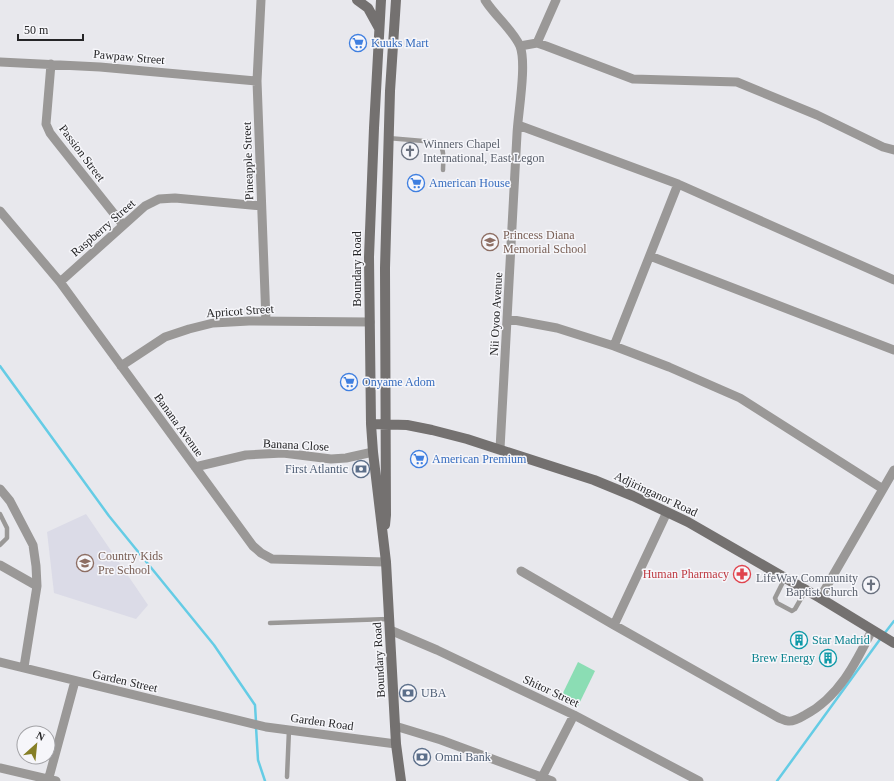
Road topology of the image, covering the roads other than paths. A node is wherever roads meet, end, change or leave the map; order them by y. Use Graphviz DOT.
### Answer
graph roads {
  1 [pos="261,0"];
  2 [pos="358,0"];
  3 [pos="382,0"];
  4 [pos="396,0"];
  5 [pos="485,0"];
  6 [pos="556,0"];
  7 [pos="379,28"];
  8 [pos="537,44"];
  9 [pos="520,46"];
  10 [pos="0,62"];
  11 [pos="51,64"];
  12 [pos="256,81"];
  13 [pos="518,126"];
  14 [pos="388,138"];
  15 [pos="894,150"];
  16 [pos="443,170"];
  17 [pos="678,184"];
  18 [pos="261,206"];
  19 [pos="0,211"];
  20 [pos="123,225"];
  21 [pos="650,256"];
  22 [pos="894,280"];
  23 [pos="60,282"];
  24 [pos="508,319"];
  25 [pos="266,321"];
  26 [pos="370,322"];
  27 [pos="614,346"];
  28 [pos="894,350"];
  29 [pos="121,366"];
  30 [pos="371,424"];
  31 [pos="385,424"];
  32 [pos="500,449"];
  33 [pos="373,452"];
  34 [pos="195,467"];
  35 [pos="894,470"];
  36 [pos="0,489"];
  37 [pos="883,489"];
  38 [pos="667,512"];
  39 [pos="0,514"];
  40 [pos="384,537"];
  41 [pos="0,545"];
  42 [pos="386,562"];
  43 [pos="0,565"];
  44 [pos="521,571"];
  45 [pos="785,578"];
  46 [pos="37,586"];
  47 [pos="806,590"];
  48 [pos="820,598"];
  49 [pos="389,619"];
  50 [pos="270,623"];
  51 [pos="614,625"];
  52 [pos="390,630"];
  53 [pos="875,631"];
  54 [pos="894,642"];
  55 [pos="0,662"];
  56 [pos="24,667"];
  57 [pos="75,681"];
  58 [pos="574,715"];
  59 [pos="245,723"];
  60 [pos="395,726"];
  61 [pos="289,730"];
  62 [pos="396,744"];
  63 [pos="0,768"];
  64 [pos="287,777"];
  65 [pos="540,779"];
  66 [pos="51,780"];
  67 [pos="401,781"];
  68 [pos="552,781"];
  69 [pos="699,781"];
  1 -- 12 [label="street, Pineapple Street"];
  2 -- 7 [label="main road"];
  3 -- 7 [label="main road, Boundary Road"];
  4 -- 14 [label="main road, Boundary Road"];
  5 -- 9 [label="street, Nii Oyoo Avenue"];
  6 -- 8 [label="street"];
  7 -- 26 [label="main road, Boundary Road"];
  8 -- 9 [label="street"];
  8 -- 15 [label="street"];
  9 -- 13 [label="street, Nii Oyoo Avenue"];
  10 -- 11 [label="street, Pawpaw Street"];
  11 -- 12 [label="street, Pawpaw Street"];
  11 -- 20 [label="street, Passion Street"];
  12 -- 18 [label="street, Pineapple Street"];
  13 -- 17 [label="street"];
  13 -- 24 [label="street, Nii Oyoo Avenue"];
  14 -- 16 [label="lane"];
  14 -- 31 [label="main road, Boundary Road"];
  17 -- 21 [label="street"];
  17 -- 22 [label="street"];
  18 -- 20 [label="street, Raspberry Street"];
  18 -- 25 [label="street, Pineapple Street"];
  19 -- 23 [label="street, Banana Avenue"];
  20 -- 23 [label="street, Raspberry Street"];
  21 -- 27 [label="street"];
  21 -- 28 [label="street"];
  23 -- 29 [label="street, Banana Avenue"];
  24 -- 27 [label="street"];
  24 -- 32 [label="street, Nii Oyoo Avenue"];
  25 -- 26 [label="street, Apricot Street"];
  25 -- 29 [label="street, Apricot Street"];
  26 -- 30 [label="main road, Boundary Road"];
  27 -- 37 [label="street"];
  29 -- 34 [label="street, Banana Avenue"];
  30 -- 31 [label="main road, Adjiringanor Road"];
  30 -- 33 [label="main road, Boundary Road"];
  31 -- 32 [label="main road, Adjiringanor Road"];
  31 -- 40 [label="main road, Boundary Road"];
  32 -- 38 [label="main road, Adjiringanor Road"];
  33 -- 34 [label="street, Banana Close"];
  33 -- 40 [label="main road, Boundary Road"];
  34 -- 42 [label="street, Banana Avenue"];
  35 -- 37 [label="street"];
  36 -- 46 [label="street"];
  37 -- 48 [label="street"];
  38 -- 45 [label="main road, Adjiringanor Road"];
  38 -- 51 [label="street"];
  39 -- 41 [label="lane"];
  40 -- 42 [label="main road, Boundary Road"];
  42 -- 49 [label="main road, Boundary Road"];
  43 -- 46 [label="street"];
  44 -- 51 [label="street"];
  45 -- 47 [label="main road, Adjiringanor Road"];
  45 -- 47 [label="lane"];
  46 -- 56 [label="street"];
  47 -- 48 [label="main road, Adjiringanor Road"];
  48 -- 53 [label="main road, Adjiringanor Road"];
  49 -- 50 [label="lane"];
  49 -- 52 [label="main road, Boundary Road"];
  51 -- 53 [label="street"];
  52 -- 58 [label="street, Shitor Street"];
  52 -- 60 [label="main road, Boundary Road"];
  53 -- 54 [label="main road, Adjiringanor Road"];
  55 -- 56 [label="street, Garden Street"];
  56 -- 57 [label="street, Garden Street"];
  57 -- 59 [label="street, Garden Street"];
  57 -- 66 [label="street"];
  58 -- 65 [label="street"];
  58 -- 69 [label="street, Shitor Street"];
  59 -- 61 [label="street, Garden Road"];
  60 -- 62 [label="main road, Boundary Road"];
  60 -- 65 [label="street"];
  61 -- 62 [label="street, Garden Road"];
  61 -- 64 [label="lane"];
  62 -- 67 [label="main road, Boundary Road"];
  63 -- 66 [label="street"];
  65 -- 68 [label="street"];
}
